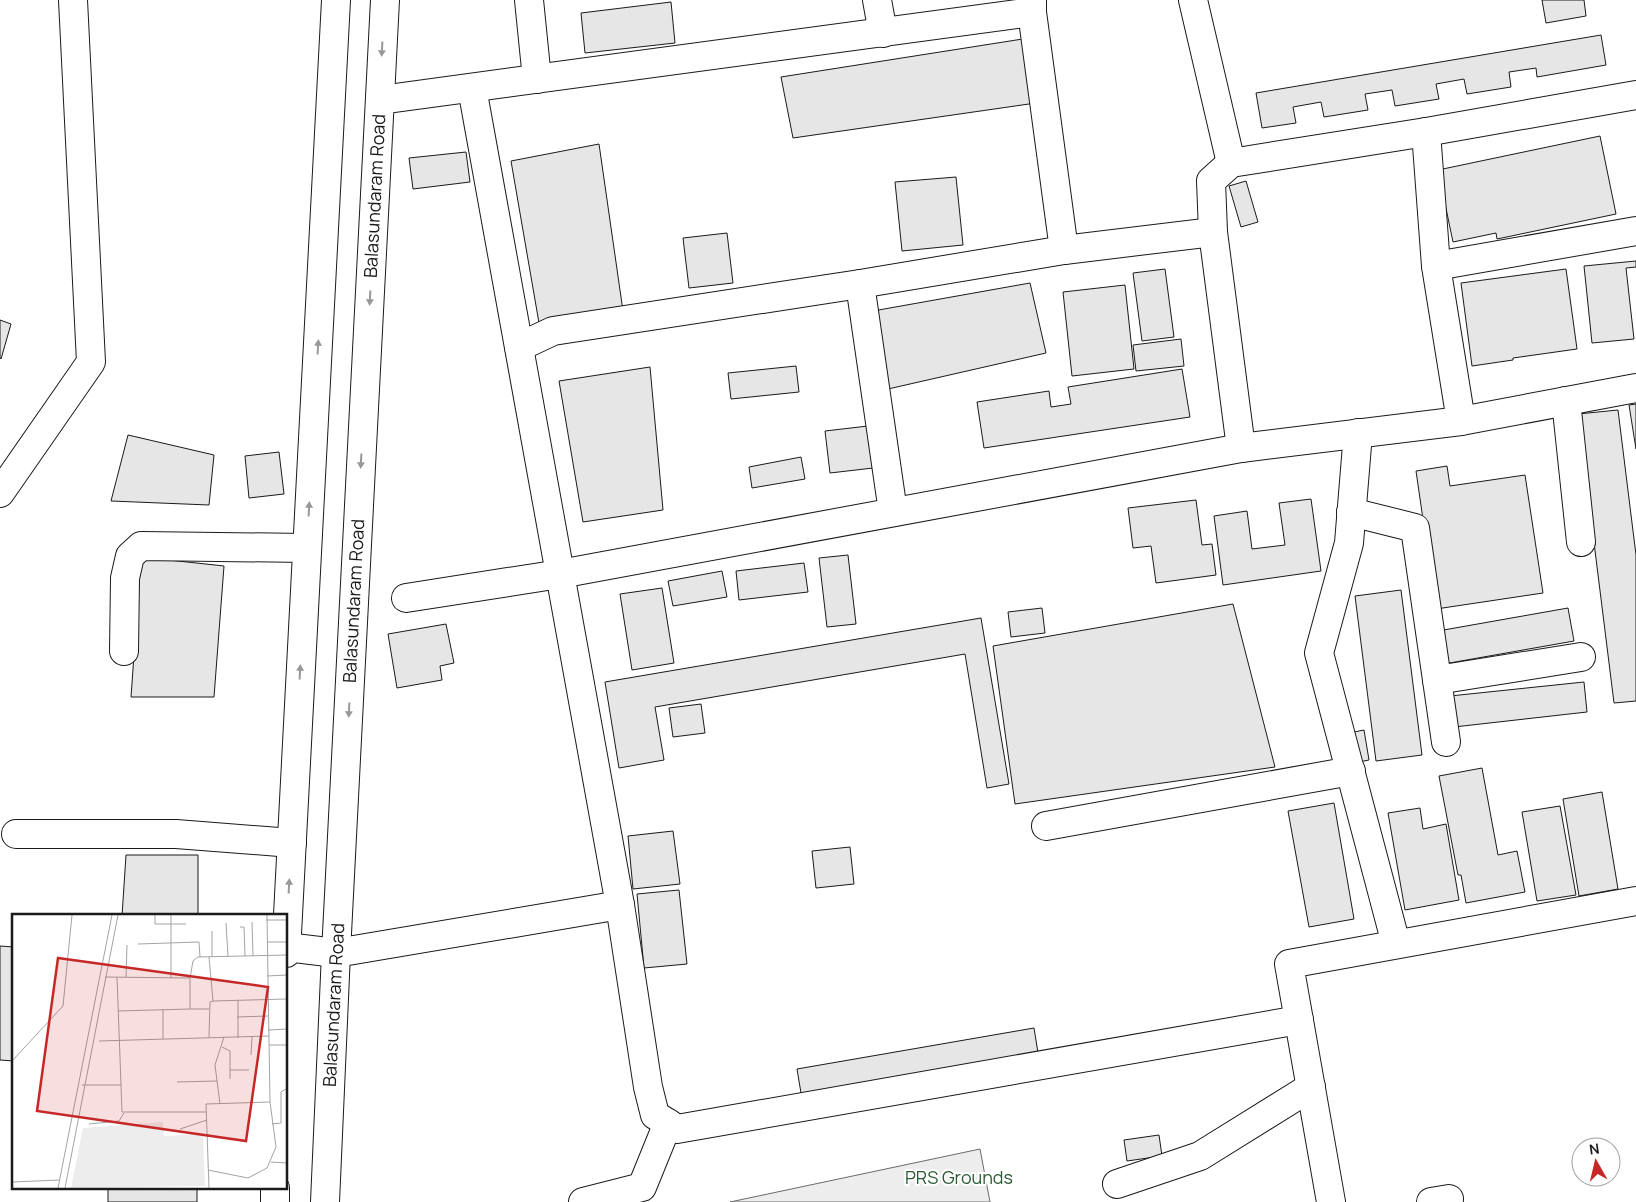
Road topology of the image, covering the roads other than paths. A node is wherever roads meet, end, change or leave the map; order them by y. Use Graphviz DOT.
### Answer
graph roads {
  1 [pos="73,0"];
  2 [pos="336,0"];
  3 [pos="385,0"];
  4 [pos="529,0"];
  5 [pos="877,0"];
  6 [pos="1193,0"];
  7 [pos="1032,6"];
  8 [pos="883,33"];
  9 [pos="537,79"];
  10 [pos="472,88"];
  11 [pos="1636,95"];
  12 [pos="380,100"];
  13 [pos="1426,132"];
  14 [pos="1231,163"];
  15 [pos="1636,231"];
  16 [pos="1213,232"];
  17 [pos="1064,250"];
  18 [pos="1436,266"];
  19 [pos="860,284"];
  20 [pos="518,347"];
  21 [pos="1636,388"];
  22 [pos="1566,401"];
  23 [pos="1461,421"];
  24 [pos="1358,433"];
  25 [pos="1241,448"];
  26 [pos="0,493"];
  27 [pos="893,512"];
  28 [pos="1351,512"];
  29 [pos="1581,542"];
  30 [pos="307,548"];
  31 [pos="560,574"];
  32 [pos="406,598"];
  33 [pos="124,651"];
  34 [pos="1580,657"];
  35 [pos="1437,680"];
  36 [pos="1446,742"];
  37 [pos="1351,771"];
  38 [pos="1046,826"];
  39 [pos="16,834"];
  40 [pos="292,843"];
  41 [pos="1636,901"];
  42 [pos="620,905"];
  43 [pos="288,914"];
  44 [pos="1396,944"];
  45 [pos="288,947"];
  46 [pos="336,953"];
  47 [pos="1299,1020"];
  48 [pos="1311,1087"];
  49 [pos="668,1123"];
  50 [pos="1117,1184"];
  51 [pos="325,1202"];
  52 [pos="582,1202"];
  53 [pos="1331,1202"];
  1 -- 26 [label="street"];
  30 -- 2 [label="street, one-way"];
  3 -- 12 [label="street, Balasundaram Road, one-way"];
  4 -- 9 [label="street"];
  5 -- 8 [label="street"];
  6 -- 14 [label="street"];
  7 -- 8 [label="street"];
  7 -- 17 [label="street"];
  8 -- 9 [label="street"];
  9 -- 10 [label="street"];
  10 -- 12 [label="street"];
  10 -- 20 [label="street"];
  11 -- 13 [label="street"];
  12 -- 46 [label="street, Balasundaram Road, one-way"];
  13 -- 14 [label="street"];
  13 -- 18 [label="street"];
  14 -- 16 [label="street"];
  15 -- 18 [label="street"];
  16 -- 17 [label="street"];
  16 -- 25 [label="street"];
  17 -- 19 [label="street"];
  18 -- 23 [label="street"];
  19 -- 20 [label="street"];
  19 -- 27 [label="street"];
  20 -- 31 [label="street"];
  21 -- 22 [label="street"];
  22 -- 23 [label="street"];
  22 -- 29 [label="street"];
  23 -- 24 [label="street"];
  24 -- 25 [label="street"];
  24 -- 28 [label="street"];
  25 -- 27 [label="street"];
  27 -- 31 [label="street"];
  28 -- 35 [label="street"];
  28 -- 37 [label="street"];
  30 -- 33 [label="street"];
  40 -- 30 [label="street, one-way"];
  31 -- 32 [label="street"];
  31 -- 42 [label="street"];
  34 -- 35 [label="street"];
  35 -- 36 [label="street"];
  37 -- 38 [label="street"];
  37 -- 44 [label="street"];
  39 -- 40 [label="street"];
  43 -- 40 [label="street, one-way"];
  41 -- 44 [label="street"];
  42 -- 46 [label="street"];
  42 -- 49 [label="street"];
  44 -- 47 [label="street"];
  45 -- 46 [label="street"];
  46 -- 51 [label="street, Balasundaram Road"];
  47 -- 48 [label="street"];
  47 -- 49 [label="street"];
  48 -- 50 [label="street"];
  48 -- 53 [label="street"];
  49 -- 52 [label="street"];
}
